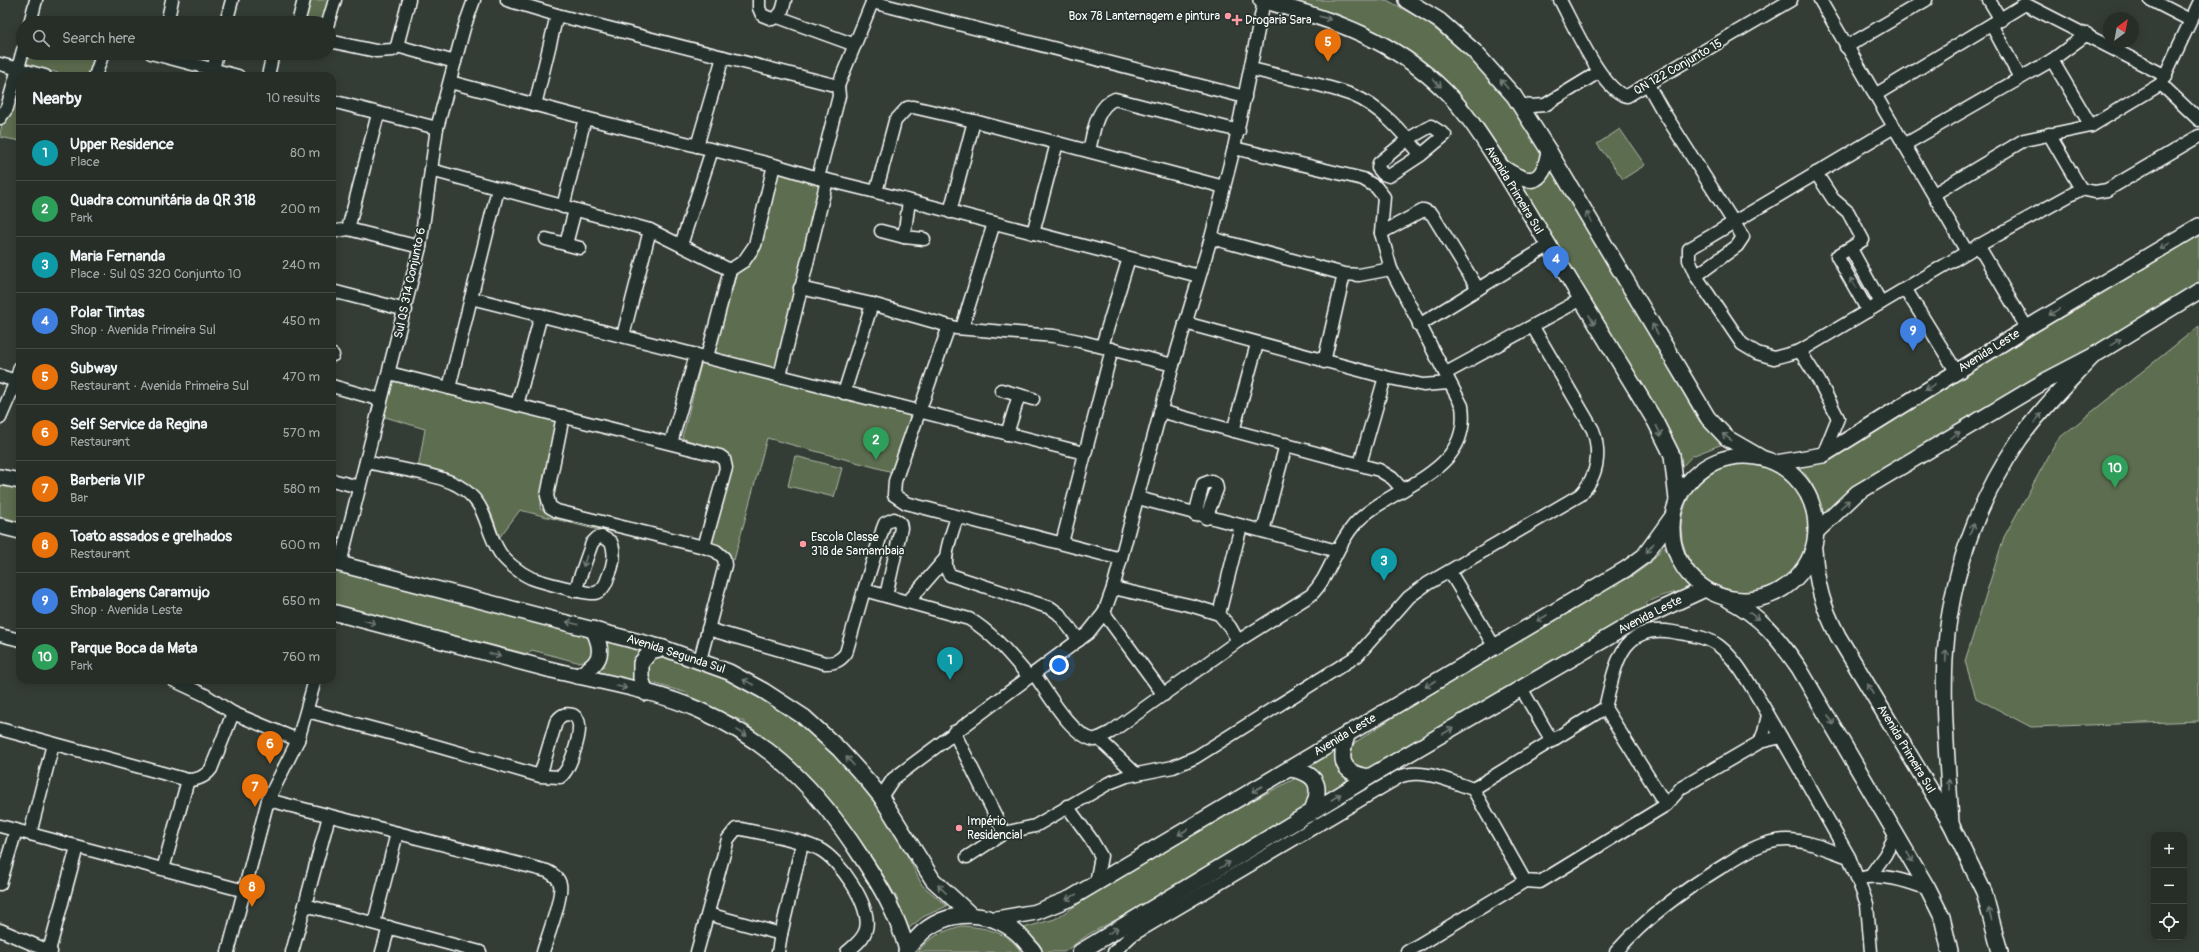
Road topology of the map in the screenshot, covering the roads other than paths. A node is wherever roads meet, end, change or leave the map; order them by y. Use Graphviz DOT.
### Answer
graph roads {
  1 [pos="36,0"];
  2 [pos="172,0"];
  3 [pos="232,0"];
  4 [pos="304,0"];
  5 [pos="335,0"];
  6 [pos="409,0"];
  7 [pos="474,0"];
  8 [pos="507,0"];
  9 [pos="759,0"];
  10 [pos="785,0"];
  11 [pos="1262,0"];
  12 [pos="1406,0"];
  13 [pos="1560,0"];
  14 [pos="1791,0"];
  15 [pos="1820,0"];
  16 [pos="1926,0"];
  17 [pos="1989,0"];
  18 [pos="2150,0"];
  19 [pos="872,1"];
  20 [pos="2026,2"];
  21 [pos="2199,3"];
  22 [pos="557,15"];
  23 [pos="32,16"];
  24 [pos="169,16"];
  25 [pos="228,16"];
  26 [pos="300,16"];
  27 [pos="330,16"];
  28 [pos="778,17"];
  29 [pos="2190,20"];
  30 [pos="1996,23"];
  31 [pos="2087,34"];
  32 [pos="336,42"];
  33 [pos="855,45"];
  34 [pos="397,46"];
  35 [pos="1846,46"];
  36 [pos="723,57"];
  37 [pos="20,60"];
  38 [pos="101,60"];
  39 [pos="177,60"];
  40 [pos="215,60"];
  41 [pos="272,60"];
  42 [pos="2052,60"];
  43 [pos="455,62"];
  44 [pos="0,64"];
  45 [pos="18,69"];
  46 [pos="1252,69"];
  47 [pos="213,70"];
  48 [pos="17,72"];
  49 [pos="30,72"];
  50 [pos="96,72"];
  51 [pos="221,72"];
  52 [pos="269,72"];
  53 [pos="1599,72"];
  54 [pos="16,76"];
  55 [pos="2020,78"];
  56 [pos="2164,80"];
  57 [pos="450,82"];
  58 [pos="1648,85"];
  59 [pos="838,86"];
  60 [pos="1875,96"];
  61 [pos="1245,97"];
  62 [pos="336,102"];
  63 [pos="1518,104"];
  64 [pos="535,105"];
  65 [pos="1545,105"];
  66 [pos="378,114"];
  67 [pos="0,118"];
  68 [pos="585,118"];
  69 [pos="2199,120"];
  70 [pos="974,121"];
  71 [pos="2091,126"];
  72 [pos="1894,127"];
  73 [pos="437,128"];
  74 [pos="1534,128"];
  75 [pos="1239,131"];
  76 [pos="2049,134"];
  77 [pos="2199,136"];
  78 [pos="1408,138"];
  79 [pos="1057,143"];
  80 [pos="1904,145"];
  81 [pos="697,146"];
  82 [pos="1234,148"];
  83 [pos="712,150"];
  84 [pos="1089,151"];
  85 [pos="1549,151"];
  86 [pos="1421,155"];
  87 [pos="774,165"];
  88 [pos="1502,168"];
  89 [pos="431,170"];
  90 [pos="1816,174"];
  91 [pos="822,179"];
  92 [pos="1224,187"];
  93 [pos="498,189"];
  94 [pos="2082,189"];
  95 [pos="876,192"];
  96 [pos="1934,194"];
  97 [pos="909,201"];
  98 [pos="569,209"];
  99 [pos="950,212"];
  100 [pos="1735,222"];
  101 [pos="994,223"];
  102 [pos="2199,226"];
  103 [pos="348,229"];
  104 [pos="650,230"];
  105 [pos="336,231"];
  106 [pos="881,231"];
  107 [pos="1381,233"];
  108 [pos="1033,234"];
  109 [pos="904,237"];
  110 [pos="1210,238"];
  111 [pos="546,239"];
  112 [pos="924,239"];
  113 [pos="566,244"];
  114 [pos="681,245"];
  115 [pos="1978,245"];
  116 [pos="1548,246"];
  117 [pos="420,247"];
  118 [pos="580,248"];
  119 [pos="1851,249"];
  120 [pos="1967,252"];
  121 [pos="1128,258"];
  122 [pos="1391,269"];
  123 [pos="730,270"];
  124 [pos="1344,274"];
  125 [pos="1199,276"];
  126 [pos="1696,276"];
  127 [pos="800,288"];
  128 [pos="1478,289"];
  129 [pos="1906,290"];
  130 [pos="2199,291"];
  131 [pos="336,292"];
  132 [pos="471,298"];
  133 [pos="1580,300"];
  134 [pos="1881,303"];
  135 [pos="872,304"];
  136 [pos="406,310"];
  137 [pos="1868,311"];
  138 [pos="541,315"];
  139 [pos="1185,323"];
  140 [pos="1419,325"];
  141 [pos="949,326"];
  142 [pos="1533,327"];
  143 [pos="962,328"];
  144 [pos="2027,328"];
  145 [pos="623,336"];
  146 [pos="1257,344"];
  147 [pos="1107,348"];
  148 [pos="1800,351"];
  149 [pos="702,356"];
  150 [pos="2093,356"];
  151 [pos="1324,362"];
  152 [pos="1173,364"];
  153 [pos="1956,371"];
  154 [pos="389,373"];
  155 [pos="0,376"];
  156 [pos="780,376"];
  157 [pos="1385,377"];
  158 [pos="1448,378"];
  159 [pos="16,381"];
  160 [pos="336,387"];
  161 [pos="449,388"];
  162 [pos="1001,390"];
  163 [pos="844,393"];
  164 [pos="1019,395"];
  165 [pos="15,396"];
  166 [pos="1033,398"];
  167 [pos="381,400"];
  168 [pos="518,405"];
  169 [pos="1160,411"];
  170 [pos="920,412"];
  171 [pos="563,416"];
  172 [pos="0,418"];
  173 [pos="1233,431"];
  174 [pos="1007,434"];
  175 [pos="671,443"];
  176 [pos="1286,444"];
  177 [pos="1084,453"];
  178 [pos="1823,455"];
  179 [pos="1760,457"];
  180 [pos="366,462"];
  181 [pos="1776,463"];
  182 [pos="1360,464"];
  183 [pos="0,476"];
  184 [pos="16,481"];
  185 [pos="336,481"];
  186 [pos="359,487"];
  187 [pos="1403,490"];
  188 [pos="1138,498"];
  189 [pos="1677,500"];
  190 [pos="958,516"];
  191 [pos="1672,516"];
  192 [pos="605,523"];
  193 [pos="0,526"];
  194 [pos="1241,526"];
  195 [pos="16,530"];
  196 [pos="1263,531"];
  197 [pos="1817,531"];
  198 [pos="602,538"];
  199 [pos="1062,543"];
  200 [pos="704,547"];
  201 [pos="1814,548"];
  202 [pos="1337,551"];
  203 [pos="946,558"];
  204 [pos="1121,558"];
  205 [pos="336,563"];
  206 [pos="1450,572"];
  207 [pos="1113,588"];
  208 [pos="1705,589"];
  209 [pos="864,590"];
  210 [pos="575,591"];
  211 [pos="886,596"];
  212 [pos="1721,596"];
  213 [pos="908,602"];
  214 [pos="336,613"];
  215 [pos="1104,613"];
  216 [pos="1219,614"];
  217 [pos="593,629"];
  218 [pos="708,629"];
  219 [pos="0,635"];
  220 [pos="16,639"];
  221 [pos="1079,640"];
  222 [pos="1238,641"];
  223 [pos="1494,646"];
  224 [pos="662,648"];
  225 [pos="700,660"];
  226 [pos="1031,675"];
  227 [pos="578,676"];
  228 [pos="182,684"];
  229 [pos="314,684"];
  230 [pos="1521,688"];
  231 [pos="646,693"];
  232 [pos="1164,695"];
  233 [pos="1605,708"];
  234 [pos="307,711"];
  235 [pos="233,714"];
  236 [pos="1768,714"];
  237 [pos="0,729"];
  238 [pos="954,732"];
  239 [pos="1348,733"];
  240 [pos="1781,737"];
  241 [pos="1098,738"];
  242 [pos="298,740"];
  243 [pos="1552,741"];
  244 [pos="1760,742"];
  245 [pos="53,744"];
  246 [pos="1291,769"];
  247 [pos="1136,774"];
  248 [pos="540,776"];
  249 [pos="1369,777"];
  250 [pos="893,779"];
  251 [pos="188,780"];
  252 [pos="868,781"];
  253 [pos="1473,788"];
  254 [pos="881,797"];
  255 [pos="268,800"];
  256 [pos="1666,805"];
  257 [pos="1067,806"];
  258 [pos="1310,814"];
  259 [pos="329,816"];
  260 [pos="1951,824"];
  261 [pos="0,826"];
  262 [pos="16,830"];
  263 [pos="397,833"];
  264 [pos="1004,833"];
  265 [pos="30,834"];
  266 [pos="1896,834"];
  267 [pos="802,844"];
  268 [pos="77,847"];
  269 [pos="968,857"];
  270 [pos="1849,857"];
  271 [pos="163,869"];
  272 [pos="1864,878"];
  273 [pos="1525,881"];
  274 [pos="1096,883"];
  275 [pos="0,884"];
  276 [pos="1928,889"];
  277 [pos="245,891"];
  278 [pos="305,904"];
  279 [pos="708,914"];
  280 [pos="971,914"];
  281 [pos="996,919"];
  282 [pos="374,924"];
  283 [pos="389,927"];
  284 [pos="0,930"];
  285 [pos="781,934"];
  286 [pos="467,950"];
  287 [pos="906,951"];
  288 [pos="50,952"];
  289 [pos="228,952"];
  290 [pos="292,952"];
  291 [pos="382,952"];
  292 [pos="480,952"];
  293 [pos="543,952"];
  294 [pos="697,952"];
  295 [pos="778,952"];
  296 [pos="847,952"];
  297 [pos="1034,952"];
  298 [pos="1080,952"];
  299 [pos="1114,952"];
  300 [pos="1407,952"];
  301 [pos="1616,952"];
  302 [pos="1871,952"];
  303 [pos="1950,952"];
  304 [pos="2000,952"];
  1 -- 23 [label="street"];
  2 -- 24 [label="street"];
  3 -- 25 [label="street"];
  4 -- 26 [label="street"];
  5 -- 27 [label="street"];
  6 -- 34 [label="street"];
  7 -- 43 [label="street, Sul QS 314 Conjunto 6"];
  8 -- 22 [label="street"];
  9 -- 28 [label="street"];
  10 -- 28 [label="street"];
  11 -- 46 [label="street"];
  11 -- 88 [label="main road, Avenida Primeira Sul, one-way"];
  63 -- 12 [label="main road, one-way"];
  13 -- 53 [label="street, QN 122 Conjunto 15"];
  14 -- 58 [label="street, QN 122 Conjunto 15"];
  15 -- 35 [label="street"];
  16 -- 35 [label="street"];
  17 -- 30 [label="street"];
  18 -- 29 [label="street"];
  19 -- 33 [label="street"];
  19 -- 61 [label="street"];
  20 -- 30 [label="street"];
  20 -- 31 [label="street"];
  21 -- 29 [label="street"];
  22 -- 36 [label="street"];
  22 -- 64 [label="street"];
  28 -- 33 [label="street"];
  29 -- 56 [label="street"];
  30 -- 55 [label="street"];
  30 -- 60 [label="street"];
  31 -- 42 [label="street"];
  31 -- 56 [label="street"];
  32 -- 34 [label="street"];
  33 -- 59 [label="street"];
  34 -- 43 [label="street"];
  35 -- 60 [label="street"];
  36 -- 59 [label="street"];
  36 -- 81 [label="street"];
  37 -- 45 [label="street"];
  38 -- 50 [label="street"];
  39 -- 47 [label="street"];
  40 -- 47 [label="street"];
  41 -- 52 [label="street"];
  42 -- 55 [label="street"];
  42 -- 71 [label="street"];
  43 -- 57 [label="street, Sul QS 314 Conjunto 6"];
  44 -- 45 [label="street"];
  45 -- 48 [label="street"];
  45 -- 49 [label="street"];
  46 -- 61 [label="street"];
  46 -- 78 [label="street"];
  47 -- 51 [label="street"];
  53 -- 58 [label="street, QN 122 Conjunto 15"];
  53 -- 65 [label="street"];
  54 -- 67 [label="street"];
  55 -- 80 [label="street"];
  56 -- 69 [label="street"];
  56 -- 71 [label="street"];
  57 -- 64 [label="street"];
  57 -- 73 [label="street, Sul QS 314 Conjunto 6"];
  58 -- 100 [label="street"];
  59 -- 91 [label="street"];
  60 -- 72 [label="street"];
  61 -- 75 [label="street"];
  62 -- 66 [label="street"];
  63 -- 65 [label="street"];
  63 -- 74 [label="main road"];
  64 -- 68 [label="street"];
  65 -- 74 [label="street"];
  66 -- 73 [label="street"];
  66 -- 103 [label="street"];
  68 -- 81 [label="street"];
  68 -- 98 [label="street"];
  70 -- 79 [label="street"];
  70 -- 95 [label="street"];
  70 -- 99 [label="street"];
  71 -- 76 [label="street"];
  72 -- 80 [label="street"];
  72 -- 90 [label="street"];
  73 -- 89 [label="street, Sul QS 314 Conjunto 6"];
  74 -- 85 [label="main road"];
  75 -- 82 [label="street"];
  75 -- 84 [label="street"];
  76 -- 94 [label="street"];
  76 -- 96 [label="street"];
  77 -- 94 [label="street"];
  78 -- 86 [label="street"];
  78 -- 86 [label="street"];
  78 -- 86 [label="street"];
  79 -- 84 [label="street"];
  79 -- 108 [label="street"];
  80 -- 96 [label="street"];
  81 -- 83 [label="street"];
  82 -- 92 [label="street"];
  82 -- 107 [label="street"];
  83 -- 87 [label="street"];
  83 -- 114 [label="street"];
  84 -- 92 [label="street"];
  85 -- 88 [label="main road"];
  179 -- 85 [label="main road, one-way"];
  87 -- 91 [label="street"];
  87 -- 123 [label="street"];
  88 -- 116 [label="main road, Avenida Primeira Sul"];
  89 -- 93 [label="street"];
  89 -- 117 [label="street, Sul QS 314 Conjunto 6"];
  90 -- 100 [label="street"];
  90 -- 119 [label="street"];
  91 -- 95 [label="street"];
  91 -- 127 [label="street"];
  92 -- 110 [label="street"];
  93 -- 98 [label="street"];
  93 -- 132 [label="street"];
  94 -- 115 [label="street"];
  95 -- 97 [label="street"];
  96 -- 120 [label="street"];
  97 -- 99 [label="street"];
  97 -- 109 [label="street"];
  98 -- 104 [label="street"];
  98 -- 113 [label="street"];
  99 -- 101 [label="street"];
  100 -- 126 [label="street"];
  100 -- 126 [label="street"];
  101 -- 108 [label="street"];
  101 -- 143 [label="street"];
  102 -- 144 [label="main road, Avenida Leste, one-way"];
  103 -- 105 [label="street"];
  103 -- 117 [label="street"];
  104 -- 114 [label="street"];
  104 -- 145 [label="street"];
  106 -- 109 [label="street"];
  107 -- 122 [label="street"];
  107 -- 128 [label="street"];
  108 -- 121 [label="street"];
  109 -- 112 [label="street"];
  110 -- 124 [label="street"];
  110 -- 125 [label="street"];
  111 -- 113 [label="street"];
  113 -- 118 [label="street"];
  114 -- 123 [label="street"];
  115 -- 120 [label="street"];
  115 -- 144 [label="street"];
  116 -- 128 [label="street"];
  116 -- 133 [label="main road, Avenida Primeira Sul"];
  117 -- 136 [label="street, Sul QS 314 Conjunto 6"];
  119 -- 134 [label="street"];
  137 -- 119 [label="street, one-way"];
  120 -- 129 [label="street"];
  121 -- 125 [label="street"];
  121 -- 147 [label="street"];
  122 -- 124 [label="street"];
  122 -- 140 [label="street"];
  123 -- 149 [label="street"];
  124 -- 151 [label="street"];
  125 -- 139 [label="street"];
  126 -- 148 [label="street"];
  127 -- 135 [label="street"];
  127 -- 156 [label="street"];
  128 -- 140 [label="street"];
  129 -- 134 [label="street"];
  129 -- 153 [label="street"];
  150 -- 130 [label="main road, one-way"];
  131 -- 136 [label="street"];
  132 -- 138 [label="street"];
  132 -- 161 [label="street"];
  133 -- 142 [label="street"];
  133 -- 189 [label="main road, Avenida Primeira Sul, one-way"];
  134 -- 137 [label="street"];
  135 -- 141 [label="street"];
  135 -- 163 [label="street"];
  136 -- 154 [label="street, Sul QS 314 Conjunto 6"];
  137 -- 148 [label="street"];
  138 -- 145 [label="street"];
  138 -- 168 [label="street"];
  139 -- 146 [label="street"];
  139 -- 152 [label="street"];
  140 -- 158 [label="street"];
  141 -- 143 [label="street"];
  141 -- 170 [label="street"];
  142 -- 158 [label="street"];
  142 -- 206 [label="street"];
  143 -- 147 [label="street"];
  144 -- 153 [label="main road, Avenida Leste"];
  145 -- 149 [label="street"];
  146 -- 151 [label="street"];
  146 -- 173 [label="street"];
  147 -- 152 [label="street"];
  147 -- 177 [label="street"];
  148 -- 178 [label="street"];
  149 -- 156 [label="street"];
  149 -- 175 [label="street"];
  197 -- 150 [label="main road, one-way"];
  260 -- 150 [label="main road, one-way"];
  151 -- 157 [label="street"];
  152 -- 169 [label="street"];
  153 -- 178 [label="main road, Avenida Leste, one-way"];
  154 -- 161 [label="street"];
  154 -- 167 [label="street, Sul QS 314 Conjunto 6"];
  155 -- 159 [label="street"];
  156 -- 163 [label="street"];
  157 -- 158 [label="street"];
  157 -- 182 [label="street"];
  158 -- 187 [label="street"];
  159 -- 165 [label="street"];
  160 -- 167 [label="street"];
  161 -- 168 [label="street"];
  162 -- 164 [label="street"];
  163 -- 170 [label="street"];
  164 -- 166 [label="street"];
  164 -- 174 [label="street"];
  165 -- 172 [label="street"];
  167 -- 180 [label="street, Sul QS 314 Conjunto 6"];
  168 -- 171 [label="street"];
  169 -- 173 [label="street"];
  169 -- 188 [label="street"];
  170 -- 174 [label="street"];
  170 -- 190 [label="street"];
  171 -- 175 [label="street"];
  171 -- 192 [label="street"];
  173 -- 176 [label="street"];
  174 -- 177 [label="street"];
  175 -- 200 [label="street"];
  176 -- 182 [label="street"];
  176 -- 196 [label="street"];
  177 -- 199 [label="street"];
  178 -- 181 [label="main road, Avenida Leste"];
  179 -- 181 [label="main road"];
  179 -- 189 [label="main road"];
  180 -- 186 [label="street, Sul QS 314 Conjunto 6"];
  180 -- 210 [label="street"];
  181 -- 197 [label="main road"];
  182 -- 187 [label="street"];
  183 -- 184 [label="main road"];
  185 -- 186 [label="street"];
  186 -- 205 [label="street, Sul QS 314 Conjunto 6"];
  187 -- 202 [label="street"];
  188 -- 194 [label="street"];
  188 -- 204 [label="street"];
  189 -- 191 [label="main road"];
  190 -- 199 [label="street"];
  190 -- 203 [label="street"];
  191 -- 208 [label="main road"];
  191 -- 223 [label="main road, Avenida Leste, one-way"];
  192 -- 198 [label="street"];
  192 -- 200 [label="street"];
  193 -- 195 [label="main road"];
  194 -- 196 [label="street"];
  194 -- 216 [label="street"];
  196 -- 202 [label="street"];
  197 -- 201 [label="main road"];
  198 -- 210 [label="street, one-way"];
  198 -- 210 [label="street"];
  199 -- 204 [label="street"];
  200 -- 218 [label="street"];
  201 -- 212 [label="main road"];
  260 -- 201 [label="main road, Avenida Primeira Sul, one-way"];
  202 -- 222 [label="street"];
  203 -- 213 [label="street"];
  203 -- 221 [label="street"];
  204 -- 207 [label="street"];
  217 -- 205 [label="main road, Avenida Segunda Sul, one-way"];
  206 -- 223 [label="street"];
  206 -- 247 [label="street"];
  207 -- 215 [label="street"];
  207 -- 216 [label="street"];
  208 -- 212 [label="main road"];
  208 -- 230 [label="main road, Avenida Leste"];
  209 -- 211 [label="street"];
  209 -- 211 [label="street"];
  209 -- 218 [label="street"];
  211 -- 213 [label="street"];
  212 -- 266 [label="main road, one-way"];
  213 -- 226 [label="street"];
  214 -- 227 [label="main road, one-way"];
  215 -- 221 [label="street"];
  215 -- 232 [label="street"];
  216 -- 222 [label="street"];
  217 -- 224 [label="main road, Avenida Segunda Sul"];
  217 -- 227 [label="main road"];
  218 -- 225 [label="street"];
  219 -- 220 [label="street"];
  221 -- 226 [label="street"];
  222 -- 232 [label="street"];
  223 -- 239 [label="main road, Avenida Leste, one-way"];
  224 -- 225 [label="main road, Avenida Segunda Sul"];
  224 -- 231 [label="main road"];
  252 -- 225 [label="main road, Avenida Segunda Sul, one-way"];
  226 -- 238 [label="street"];
  226 -- 241 [label="street"];
  227 -- 231 [label="main road, one-way"];
  228 -- 235 [label="street"];
  229 -- 234 [label="street"];
  230 -- 243 [label="street"];
  249 -- 230 [label="main road, Avenida Leste, one-way"];
  231 -- 287 [label="main road, one-way"];
  232 -- 241 [label="street"];
  233 -- 236 [label="street"];
  233 -- 243 [label="street"];
  233 -- 256 [label="street"];
  234 -- 242 [label="street"];
  234 -- 248 [label="street"];
  235 -- 242 [label="street"];
  235 -- 251 [label="street"];
  236 -- 240 [label="street"];
  236 -- 244 [label="street"];
  237 -- 245 [label="street"];
  238 -- 250 [label="street"];
  238 -- 264 [label="street"];
  239 -- 246 [label="main road, Avenida Leste"];
  239 -- 249 [label="main road"];
  240 -- 244 [label="street"];
  240 -- 270 [label="street"];
  241 -- 247 [label="street"];
  242 -- 255 [label="street"];
  243 -- 253 [label="street"];
  244 -- 256 [label="street"];
  245 -- 251 [label="street"];
  245 -- 265 [label="street"];
  246 -- 258 [label="main road"];
  246 -- 274 [label="main road, Avenida Leste, one-way"];
  247 -- 257 [label="street"];
  248 -- 248 [label="street"];
  258 -- 249 [label="main road, Avenida Leste, one-way"];
  250 -- 252 [label="street"];
  250 -- 254 [label="street"];
  251 -- 271 [label="street"];
  252 -- 254 [label="main road, Avenida Segunda Sul"];
  253 -- 273 [label="street"];
  253 -- 299 [label="street"];
  280 -- 254 [label="main road, Avenida Segunda Sul, one-way"];
  255 -- 259 [label="street"];
  255 -- 277 [label="street"];
  256 -- 273 [label="street"];
  257 -- 264 [label="street"];
  257 -- 274 [label="street"];
  298 -- 258 [label="main road, Avenida Leste, one-way"];
  259 -- 263 [label="street"];
  259 -- 278 [label="street"];
  304 -- 260 [label="main road, Avenida Primeira Sul, one-way"];
  261 -- 262 [label="street"];
  262 -- 265 [label="street"];
  262 -- 275 [label="street"];
  263 -- 282 [label="street"];
  263 -- 293 [label="street"];
  264 -- 269 [label="street"];
  265 -- 268 [label="street"];
  266 -- 272 [label="street"];
  266 -- 276 [label="main road, one-way"];
  267 -- 279 [label="street"];
  267 -- 285 [label="street"];
  267 -- 296 [label="street"];
  268 -- 271 [label="street"];
  268 -- 288 [label="street"];
  270 -- 272 [label="street"];
  270 -- 301 [label="street"];
  271 -- 277 [label="street"];
  272 -- 276 [label="street"];
  272 -- 302 [label="street"];
  273 -- 300 [label="street"];
  274 -- 281 [label="main road, Avenida Leste, one-way"];
  276 -- 303 [label="main road"];
  277 -- 289 [label="street"];
  278 -- 282 [label="street"];
  278 -- 290 [label="street"];
  279 -- 285 [label="street"];
  279 -- 294 [label="street"];
  280 -- 281 [label="main road"];
  280 -- 287 [label="main road"];
  281 -- 297 [label="main road"];
  282 -- 283 [label="street"];
  283 -- 286 [label="street"];
  283 -- 291 [label="street"];
  284 -- 288 [label="street"];
  285 -- 295 [label="street"];
  286 -- 292 [label="street"];
}
